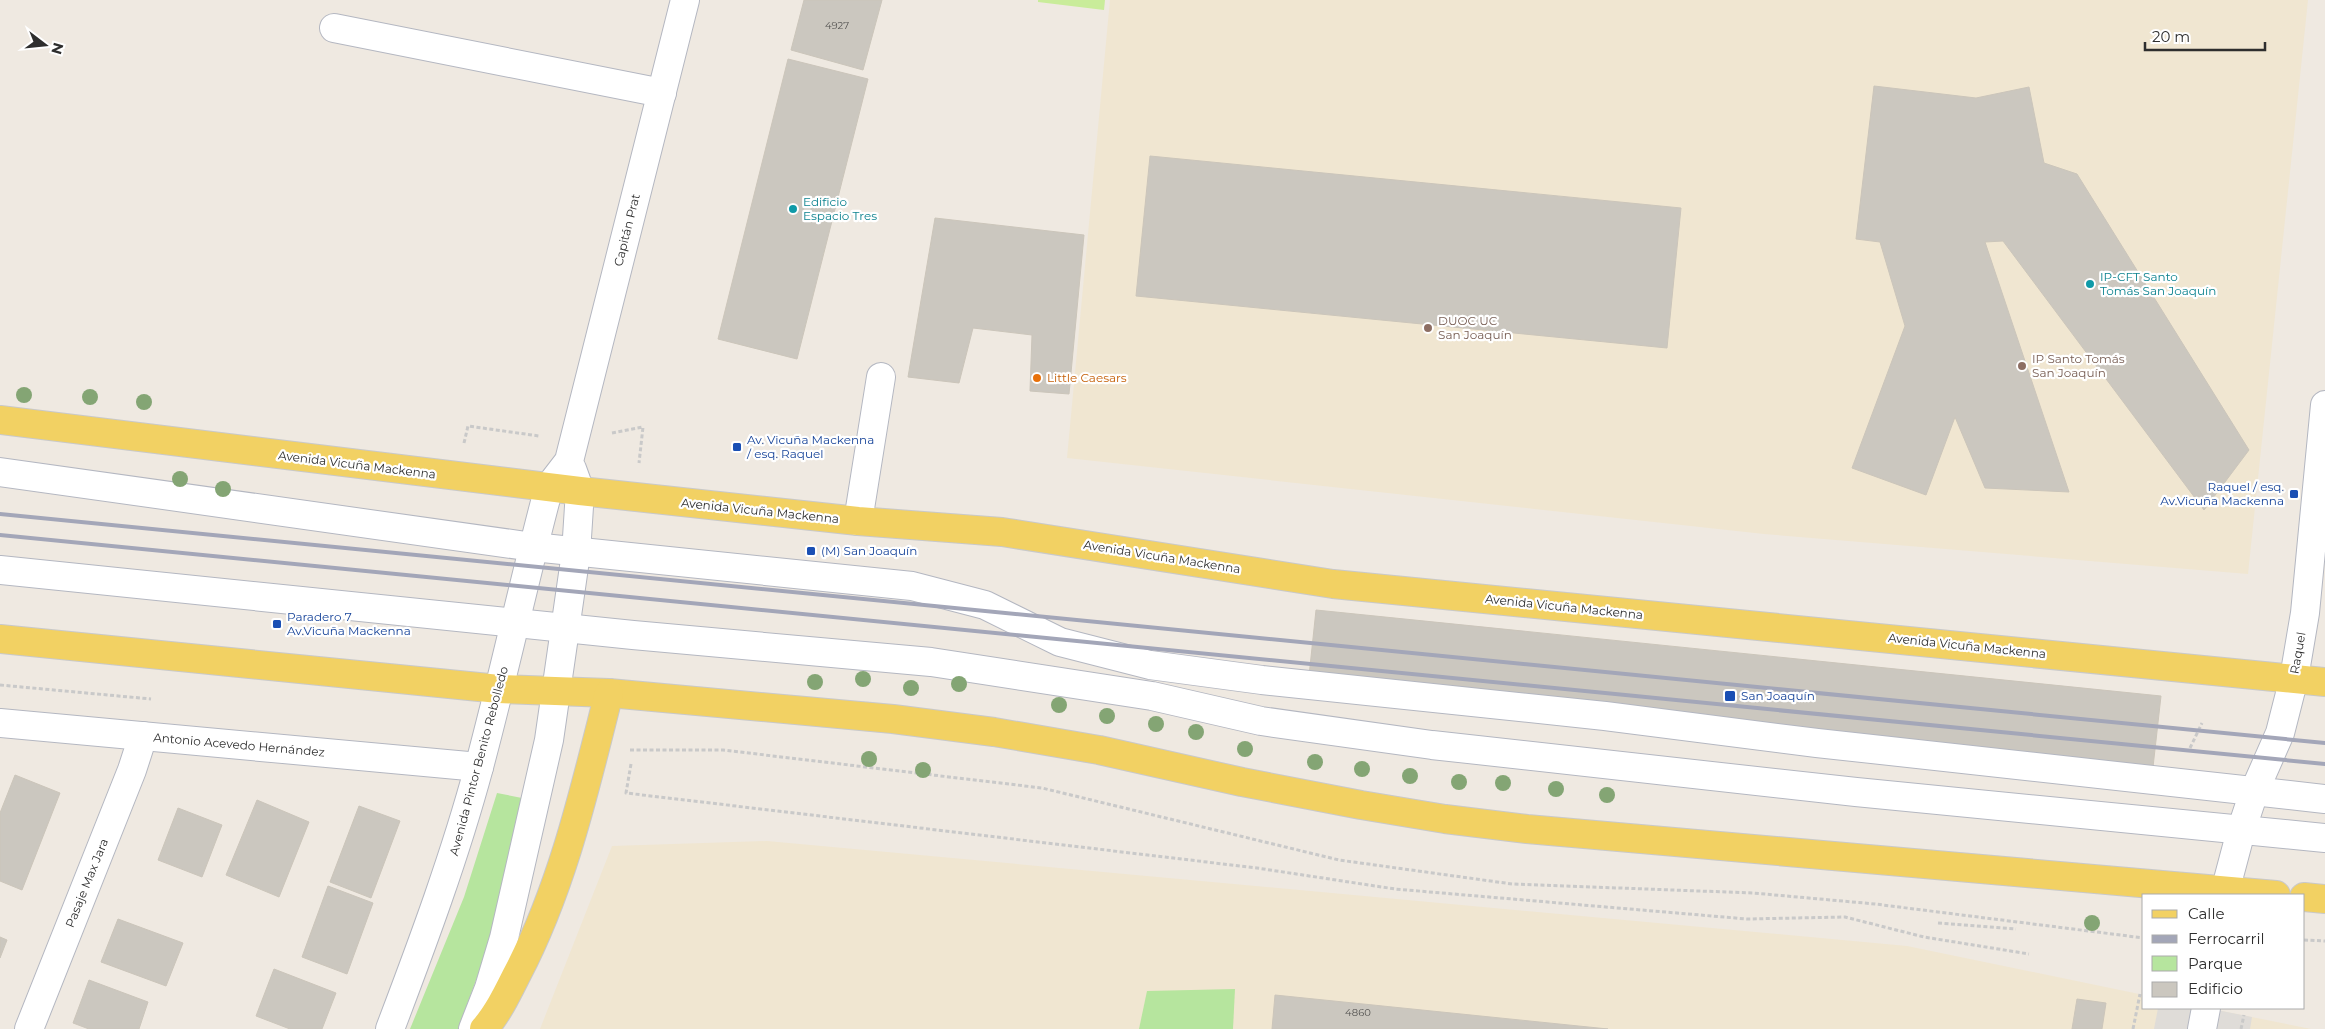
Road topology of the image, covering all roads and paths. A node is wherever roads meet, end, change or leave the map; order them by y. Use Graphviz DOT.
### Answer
graph roads {
  1 [pos="685,0"];
  2 [pos="334,28"];
  3 [pos="662,93"];
  4 [pos="881,377"];
  5 [pos="2325,405"];
  6 [pos="0,420"];
  7 [pos="570,461"];
  8 [pos="0,472"];
  9 [pos="549,487"];
  10 [pos="580,492"];
  11 [pos="858,521"];
  12 [pos="2318,542"];
  13 [pos="533,548"];
  14 [pos="576,553"];
  15 [pos="0,570"];
  16 [pos="515,621"];
  17 [pos="565,627"];
  18 [pos="0,639"];
  19 [pos="2294,678"];
  20 [pos="2325,682"];
  21 [pos="0,685"];
  22 [pos="499,689"];
  23 [pos="556,690"];
  24 [pos="609,694"];
  25 [pos="159,700"];
  26 [pos="0,722"];
  27 [pos="143,736"];
  28 [pos="596,746"];
  29 [pos="631,764"];
  30 [pos="479,767"];
  31 [pos="2254,792"];
  32 [pos="2325,799"];
  33 [pos="2241,832"];
  34 [pos="2325,838"];
  35 [pos="2225,894"];
  36 [pos="2305,897"];
  37 [pos="2325,899"];
  38 [pos="1938,923"];
  39 [pos="2016,929"];
  40 [pos="2142,938"];
  41 [pos="2305,940"];
  42 [pos="2325,941"];
  43 [pos="2029,954"];
  44 [pos="2140,994"];
  45 [pos="2206,1009"];
  46 [pos="2244,1015"];
  47 [pos="29,1029"];
  48 [pos="390,1029"];
  49 [pos="473,1029"];
  50 [pos="484,1029"];
  51 [pos="2134,1029"];
  52 [pos="2202,1029"];
  53 [pos="2241,1029"];
  1 -- 3 [label="street, Capitán Prat"];
  2 -- 3 [label="street"];
  3 -- 7 [label="street, Capitán Prat"];
  4 -- 11 [label="street"];
  5 -- 12 [label="street, Raquel"];
  6 -- 9 [label="main road, Avenida Vicuña Mackenna"];
  7 -- 9 [label="street, Capitán Prat"];
  7 -- 10 [label="street"];
  8 -- 13 [label="street"];
  9 -- 10 [label="main road, Avenida Vicuña Mackenna"];
  9 -- 13 [label="street, Avenida Pintor Benito Rebolledo"];
  10 -- 11 [label="main road, Avenida Vicuña Mackenna"];
  10 -- 14 [label="street"];
  11 -- 19 [label="main road, Avenida Vicuña Mackenna"];
  12 -- 19 [label="street, Raquel"];
  13 -- 14 [label="street"];
  13 -- 16 [label="street, Avenida Pintor Benito Rebolledo"];
  14 -- 17 [label="street"];
  14 -- 31 [label="street"];
  15 -- 16 [label="street"];
  16 -- 17 [label="street"];
  16 -- 22 [label="street, Avenida Pintor Benito Rebolledo"];
  17 -- 23 [label="street"];
  17 -- 33 [label="street"];
  18 -- 22 [label="main road"];
  19 -- 20 [label="main road, Avenida Vicuña Mackenna"];
  19 -- 31 [label="street, Raquel"];
  21 -- 25 [label="path"];
  22 -- 23 [label="main road"];
  22 -- 30 [label="street, Avenida Pintor Benito Rebolledo"];
  23 -- 24 [label="main road"];
  23 -- 49 [label="street"];
  24 -- 28 [label="main road"];
  24 -- 35 [label="main road"];
  26 -- 27 [label="street, Antonio Acevedo Hernández"];
  27 -- 30 [label="street, Antonio Acevedo Hernández"];
  27 -- 47 [label="street, Pasaje Max Jara"];
  28 -- 40 [label="path"];
  28 -- 50 [label="main road"];
  29 -- 43 [label="path"];
  30 -- 48 [label="street, Avenida Pintor Benito Rebolledo"];
  31 -- 32 [label="street"];
  31 -- 33 [label="street, Raquel"];
  33 -- 34 [label="street"];
  33 -- 35 [label="street, Raquel"];
  36 -- 37 [label="main road"];
  38 -- 39 [label="path"];
  41 -- 42 [label="path"];
  44 -- 51 [label="path"];
  45 -- 52 [label="street"];
  46 -- 53 [label="path"];
}
